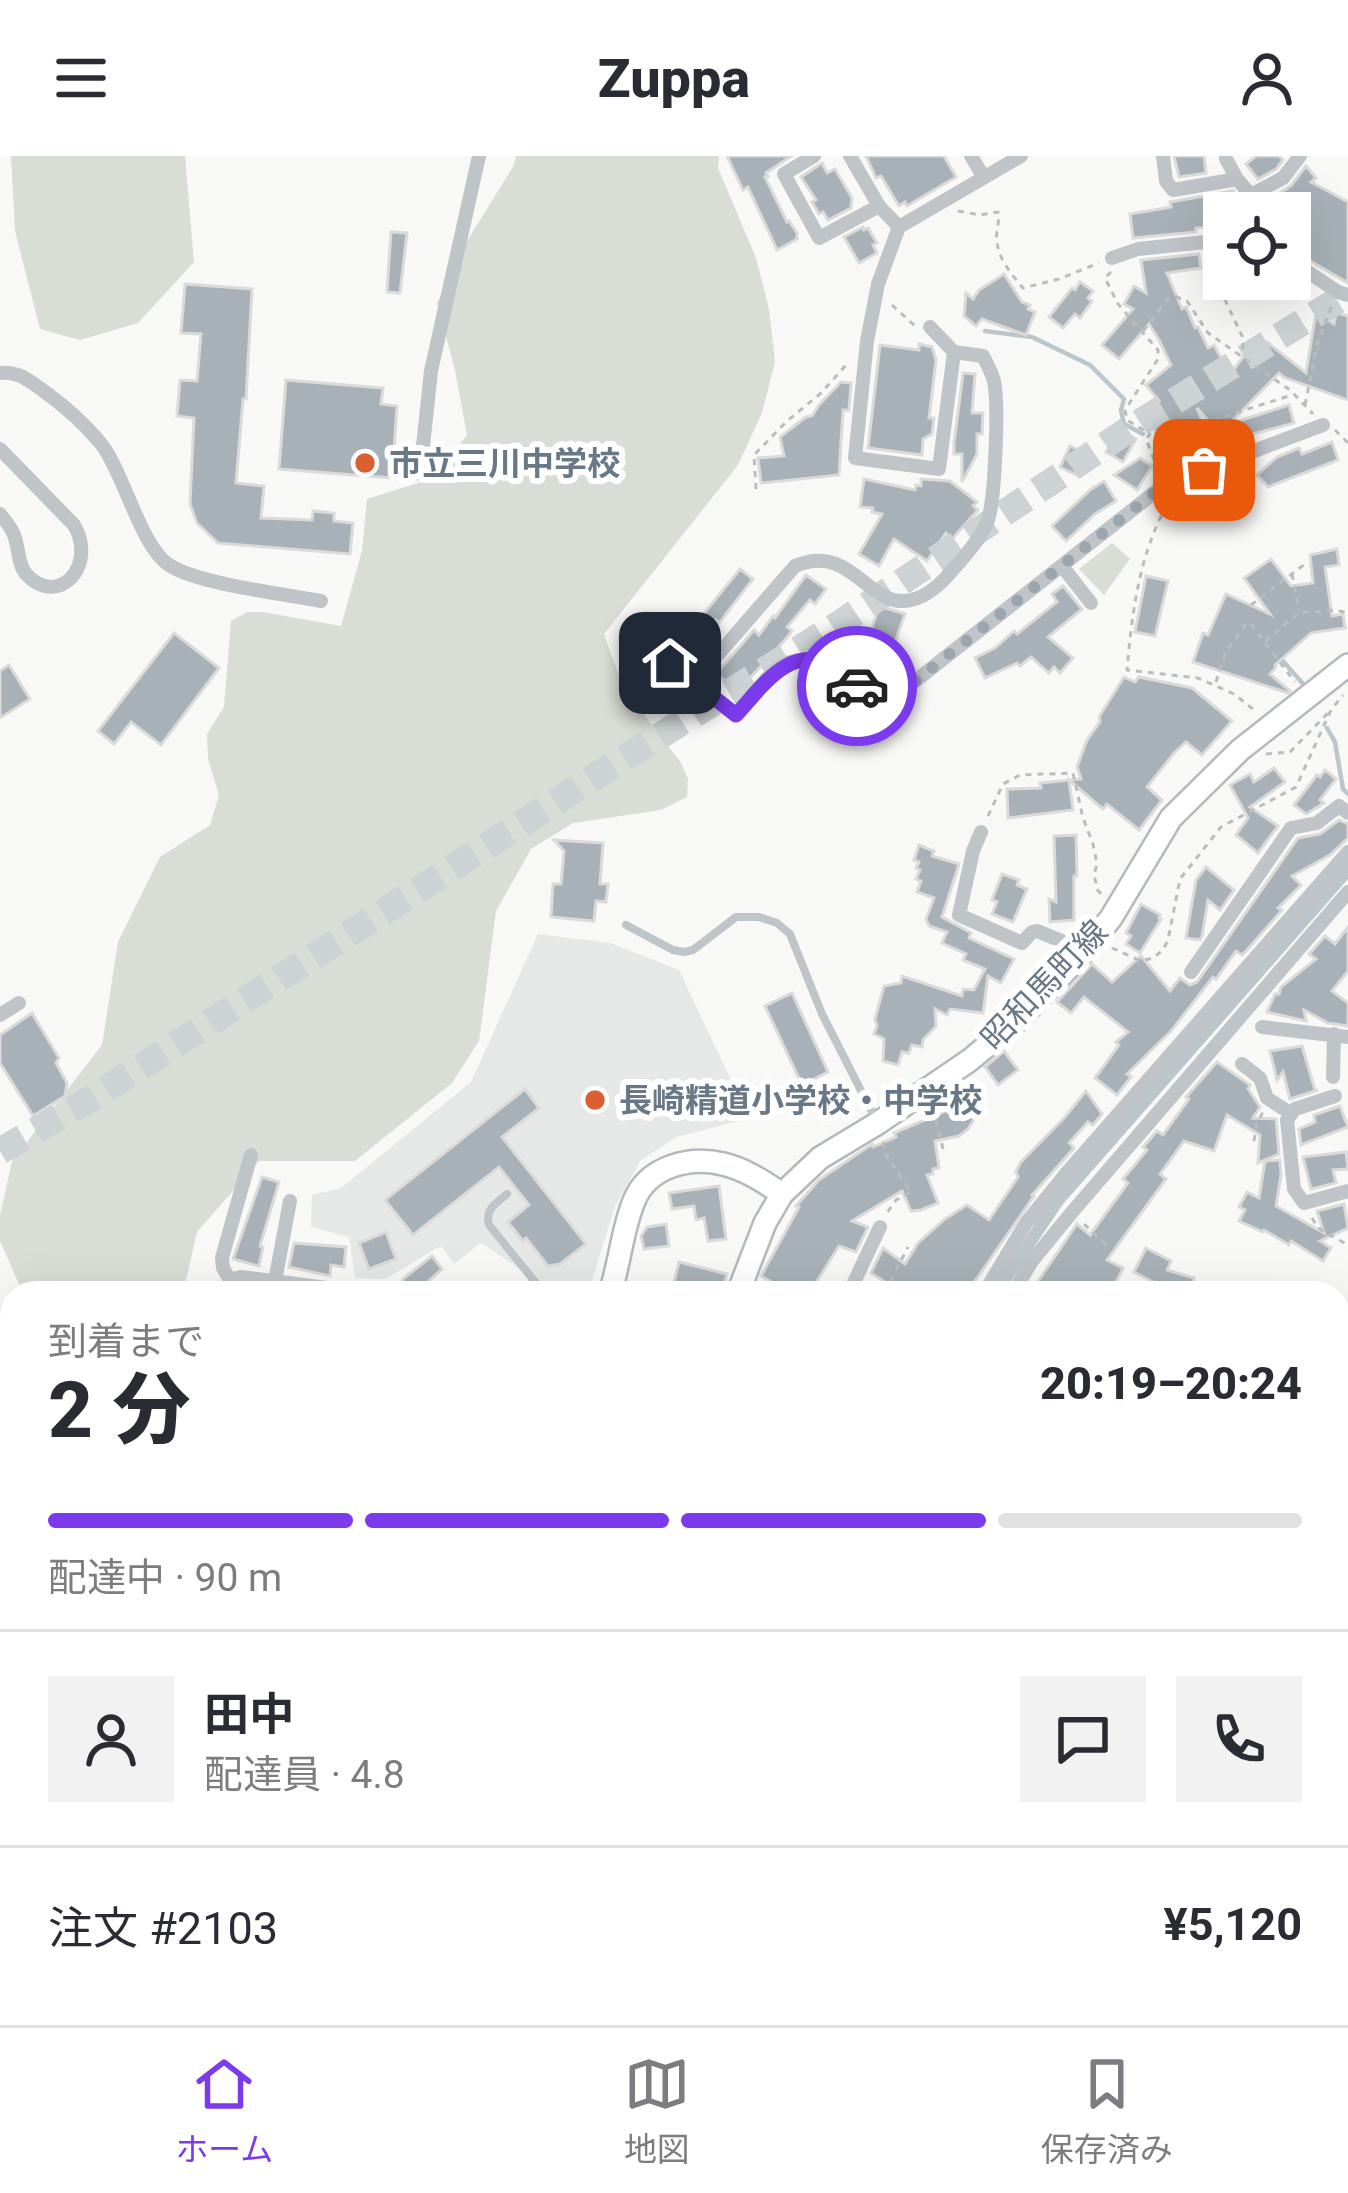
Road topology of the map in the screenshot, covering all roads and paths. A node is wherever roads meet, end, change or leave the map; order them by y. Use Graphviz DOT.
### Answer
graph roads {
  1 [pos="479,156"];
  2 [pos="814,156"];
  3 [pos="850,156"];
  4 [pos="971,156"];
  5 [pos="1021,156"];
  6 [pos="1163,156"];
  7 [pos="1300,156"];
  8 [pos="1226,159"];
  9 [pos="982,176"];
  10 [pos="1237,178"];
  11 [pos="1249,192"];
  12 [pos="1257,192"];
  13 [pos="879,206"];
  14 [pos="952,210"];
  15 [pos="899,227"];
  16 [pos="1203,241"];
  17 [pos="1112,257"];
  18 [pos="1311,273"];
  19 [pos="877,292"];
  20 [pos="1343,294"];
  21 [pos="1225,300"];
  22 [pos="930,327"];
  23 [pos="1143,331"];
  24 [pos="867,345"];
  25 [pos="954,352"];
  26 [pos="1239,356"];
  27 [pos="0,374"];
  28 [pos="1294,395"];
  29 [pos="1304,406"];
  30 [pos="1213,420"];
  31 [pos="1324,425"];
  32 [pos="0,449"];
  33 [pos="420,474"];
  34 [pos="1161,488"];
  35 [pos="756,489"];
  36 [pos="0,514"];
  37 [pos="1305,564"];
  38 [pos="1062,566"];
  39 [pos="1292,572"];
  40 [pos="321,601"];
  41 [pos="1091,603"];
  42 [pos="1251,605"];
  43 [pos="1299,613"];
  44 [pos="1348,613"];
  45 [pos="1264,642"];
  46 [pos="670,663"];
  47 [pos="1348,665"];
  48 [pos="694,681"];
  49 [pos="1216,682"];
  50 [pos="1348,689"];
  51 [pos="1308,696"];
  52 [pos="1331,710"];
  53 [pos="1257,712"];
  54 [pos="1240,750"];
  55 [pos="1348,813"];
  56 [pos="981,832"];
  57 [pos="1348,852"];
  58 [pos="1348,892"];
  59 [pos="1106,897"];
  60 [pos="626,926"];
  61 [pos="1084,950"];
  62 [pos="1122,951"];
  63 [pos="1192,972"];
  64 [pos="1219,999"];
  65 [pos="19,1003"];
  66 [pos="0,1015"];
  67 [pos="1238,1017"];
  68 [pos="1262,1027"];
  69 [pos="1341,1036"];
  70 [pos="1242,1064"];
  71 [pos="1333,1076"];
  72 [pos="926,1090"];
  73 [pos="1335,1096"];
  74 [pos="1270,1100"];
  75 [pos="1290,1113"];
  76 [pos="880,1122"];
  77 [pos="1255,1142"];
  78 [pos="944,1153"];
  79 [pos="251,1155"];
  80 [pos="1348,1191"];
  81 [pos="507,1194"];
  82 [pos="782,1194"];
  83 [pos="290,1201"];
  84 [pos="1304,1203"];
  85 [pos="1073,1211"];
  86 [pos="883,1223"];
  87 [pos="1348,1245"];
  88 [pos="908,1247"];
  89 [pos="1108,1247"];
  90 [pos="226,1281"];
  91 [pos="236,1281"];
  92 [pos="275,1281"];
  93 [pos="534,1281"];
  94 [pos="613,1281"];
  95 [pos="743,1281"];
  96 [pos="854,1281"];
  97 [pos="891,1281"];
  98 [pos="991,1281"];
  99 [pos="1020,1281"];
  1 -- 33 [label="street"];
  2 -- 13 [label="street"];
  3 -- 13 [label="street"];
  4 -- 9 [label="street"];
  5 -- 9 [label="street"];
  6 -- 10 [label="street"];
  7 -- 12 [label="street"];
  8 -- 10 [label="street"];
  9 -- 15 [label="street"];
  10 -- 11 [label="street"];
  13 -- 15 [label="street"];
  14 -- 17 [label="path"];
  15 -- 19 [label="street"];
  16 -- 17 [label="street"];
  17 -- 23 [label="path"];
  18 -- 20 [label="street"];
  19 -- 22 [label="path"];
  19 -- 24 [label="street"];
  20 -- 29 [label="path"];
  21 -- 26 [label="path"];
  22 -- 25 [label="street"];
  23 -- 26 [label="path"];
  23 -- 34 [label="path"];
  24 -- 25 [label="street"];
  24 -- 35 [label="path"];
  25 -- 48 [label="street"];
  26 -- 28 [label="path"];
  27 -- 40 [label="street"];
  28 -- 29 [label="path"];
  28 -- 30 [label="path"];
  29 -- 31 [label="path"];
  31 -- 34 [label="street"];
  32 -- 36 [label="street"];
  34 -- 38 [label="street"];
  34 -- 53 [label="path"];
  37 -- 39 [label="path"];
  38 -- 41 [label="street"];
  38 -- 48 [label="street"];
  39 -- 42 [label="path"];
  39 -- 43 [label="path"];
  43 -- 44 [label="path"];
  43 -- 45 [label="path"];
  45 -- 49 [label="path"];
  45 -- 51 [label="path"];
  46 -- 48 [label="street"];
  47 -- 51 [label="main road, 昭和馬町線"];
  50 -- 52 [label="path"];
  51 -- 54 [label="main road, 昭和馬町線"];
  52 -- 54 [label="path"];
  52 -- 62 [label="path"];
  54 -- 61 [label="main road, 昭和馬町線"];
  55 -- 63 [label="street"];
  56 -- 59 [label="path"];
  56 -- 61 [label="street"];
  57 -- 64 [label="street"];
  58 -- 67 [label="street"];
  60 -- 76 [label="lane"];
  61 -- 72 [label="main road, 昭和馬町線"];
  64 -- 67 [label="street"];
  64 -- 98 [label="street"];
  65 -- 66 [label="street"];
  67 -- 85 [label="street"];
  68 -- 69 [label="street"];
  69 -- 71 [label="street"];
  70 -- 74 [label="street"];
  72 -- 76 [label="main road, 昭和馬町線"];
  72 -- 78 [label="path"];
  73 -- 75 [label="street"];
  74 -- 75 [label="street"];
  74 -- 77 [label="path"];
  75 -- 84 [label="street"];
  76 -- 82 [label="main road, 昭和馬町線"];
  76 -- 86 [label="path"];
  79 -- 90 [label="street"];
  80 -- 84 [label="street"];
  81 -- 93 [label="lane"];
  82 -- 94 [label="main road"];
  82 -- 95 [label="main road, 昭和馬町線"];
  83 -- 92 [label="street"];
  84 -- 87 [label="path"];
  85 -- 89 [label="path"];
  85 -- 99 [label="street"];
  86 -- 96 [label="street"];
  88 -- 97 [label="path"];
  91 -- 92 [label="street"];
}
